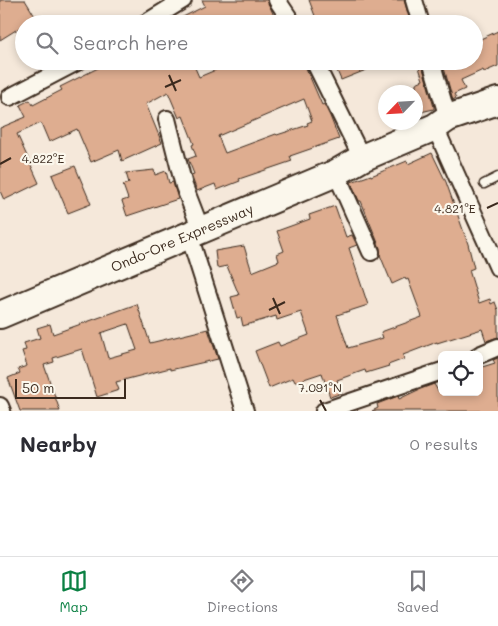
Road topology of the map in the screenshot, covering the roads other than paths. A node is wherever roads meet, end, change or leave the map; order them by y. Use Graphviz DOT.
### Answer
graph roads {
  1 [pos="277,0"];
  2 [pos="414,0"];
  3 [pos="176,2"];
  4 [pos="157,15"];
  5 [pos="287,15"];
  6 [pos="418,15"];
  7 [pos="62,70"];
  8 [pos="318,70"];
  9 [pos="433,70"];
  10 [pos="10,97"];
  11 [pos="498,101"];
  12 [pos="167,118"];
  13 [pos="441,123"];
  14 [pos="362,158"];
  15 [pos="336,173"];
  16 [pos="498,178"];
  17 [pos="484,184"];
  18 [pos="195,232"];
  19 [pos="371,252"];
  20 [pos="498,268"];
  21 [pos="0,315"];
  22 [pos="498,347"];
  23 [pos="483,353"];
  24 [pos="438,372"];
  25 [pos="0,406"];
  26 [pos="2,411"];
  27 [pos="245,411"];
  28 [pos="324,411"];
  1 -- 5 [label="street"];
  2 -- 6 [label="street"];
  3 -- 4 [label="street"];
  7 -- 10 [label="street"];
  8 -- 14 [label="street"];
  9 -- 13 [label="street"];
  11 -- 13 [label="main road, Ondo-Ore Expressway"];
  12 -- 18 [label="street"];
  13 -- 14 [label="main road, Ondo-Ore Expressway"];
  13 -- 20 [label="street"];
  14 -- 15 [label="main road, Ondo-Ore Expressway"];
  15 -- 18 [label="main road, Ondo-Ore Expressway"];
  15 -- 19 [label="street"];
  16 -- 17 [label="lane"];
  18 -- 21 [label="main road, Ondo-Ore Expressway"];
  18 -- 27 [label="street"];
  22 -- 23 [label="street"];
  24 -- 28 [label="street"];
  25 -- 26 [label="street"];
}
